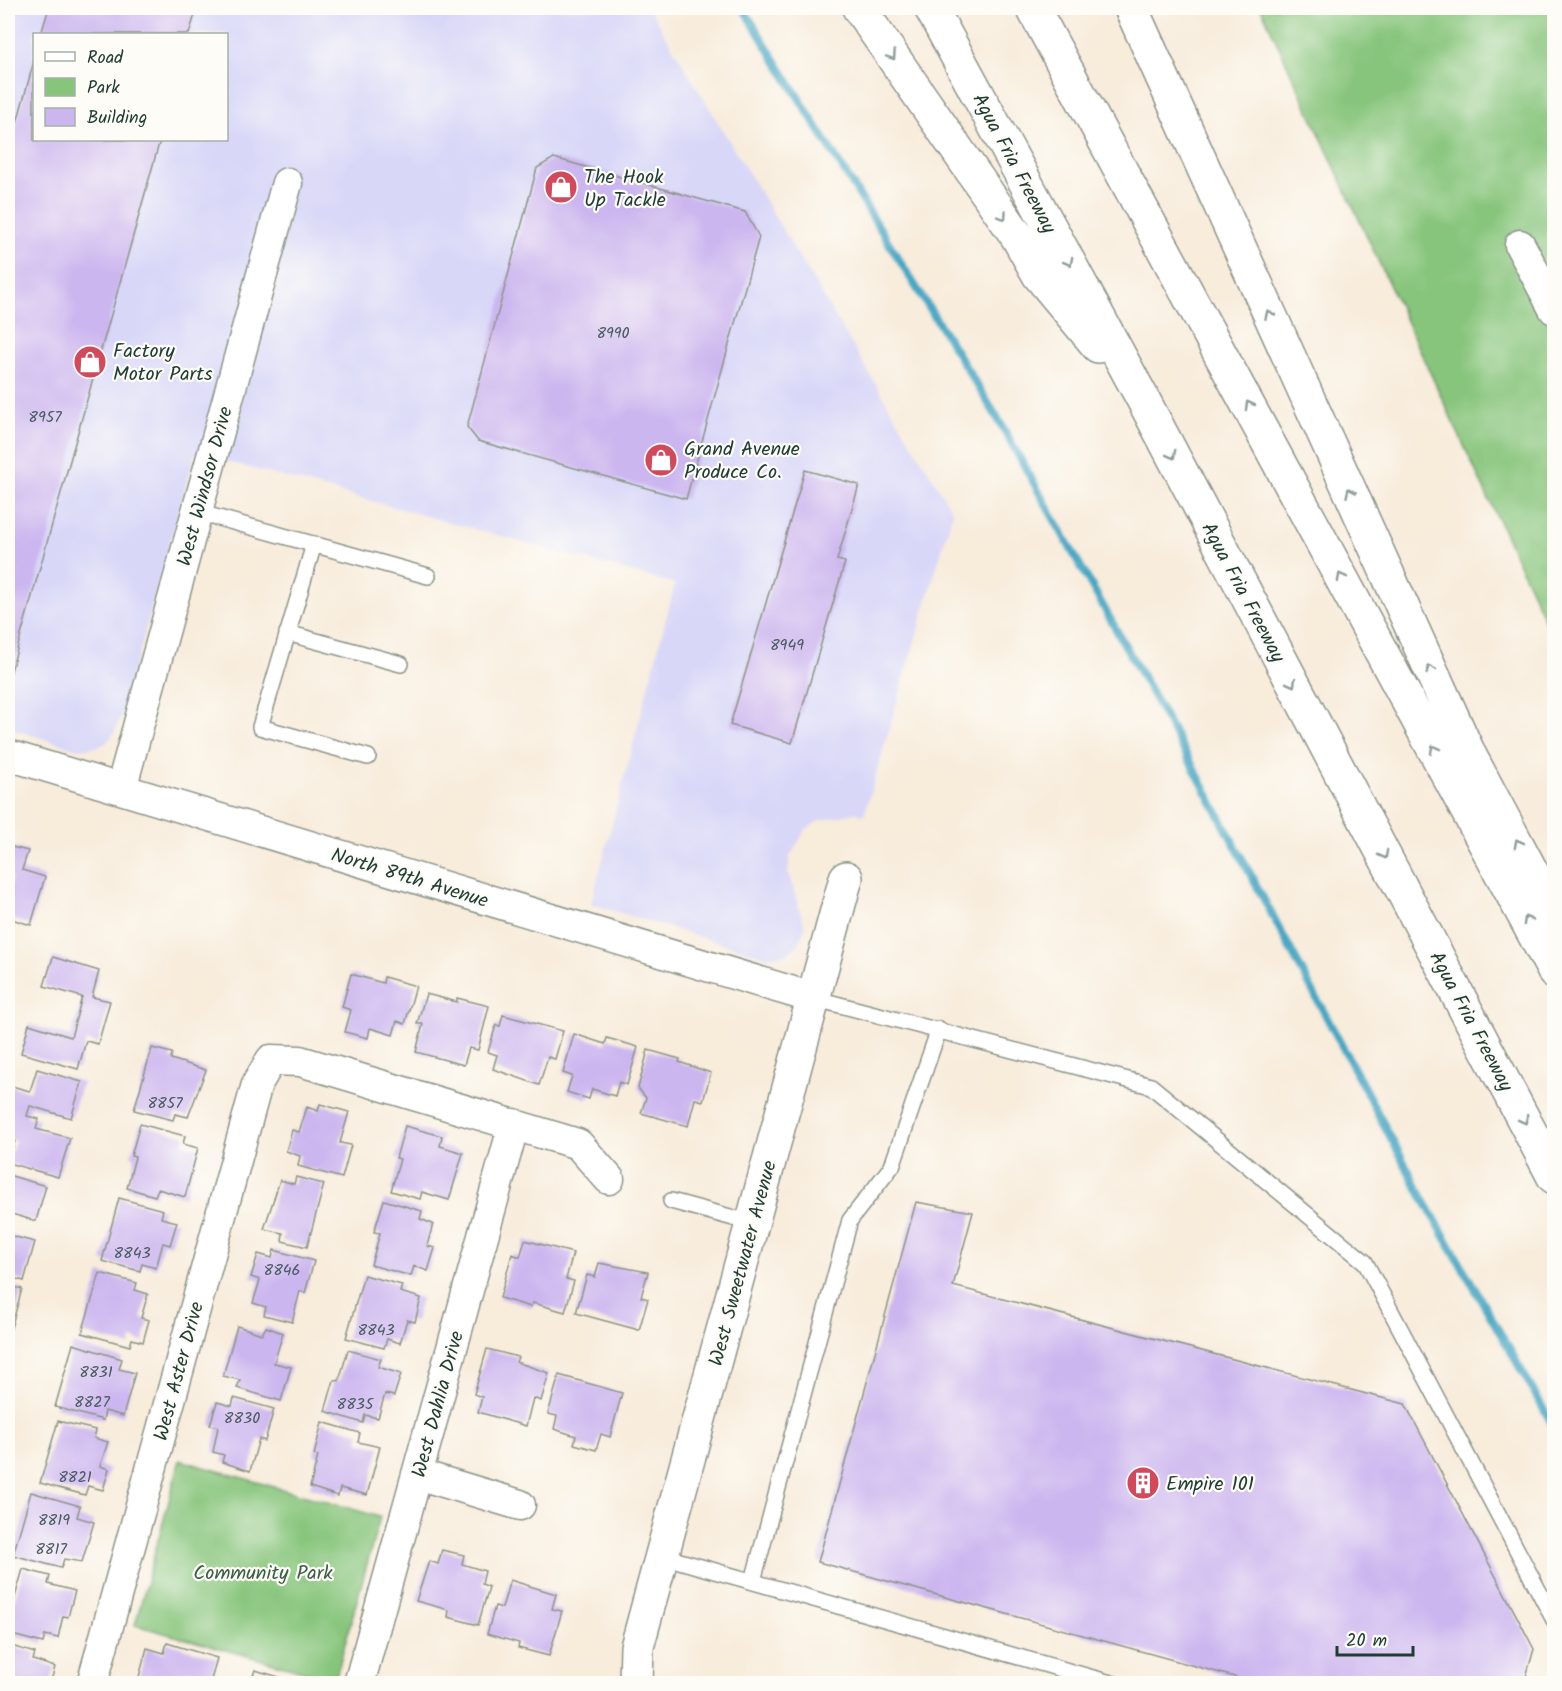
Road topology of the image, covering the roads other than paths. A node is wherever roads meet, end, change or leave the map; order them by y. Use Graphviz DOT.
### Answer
graph roads {
  1 [pos="859,8"];
  2 [pos="931,8"];
  3 [pos="1033,8"];
  4 [pos="1131,8"];
  5 [pos="287,183"];
  6 [pos="1520,245"];
  7 [pos="1554,309"];
  8 [pos="1145,403"];
  9 [pos="197,512"];
  10 [pos="314,544"];
  11 [pos="428,576"];
  12 [pos="287,633"];
  13 [pos="401,664"];
  14 [pos="8,755"];
  15 [pos="368,757"];
  16 [pos="121,789"];
  17 [pos="846,878"];
  18 [pos="1554,914"];
  19 [pos="1554,971"];
  20 [pos="813,998"];
  21 [pos="939,1029"];
  22 [pos="514,1124"];
  23 [pos="1554,1177"];
  24 [pos="609,1179"];
  25 [pos="671,1201"];
  26 [pos="752,1223"];
  27 [pos="417,1474"];
  28 [pos="520,1505"];
  29 [pos="662,1556"];
  30 [pos="753,1581"];
  31 [pos="1554,1620"];
  32 [pos="637,1647"];
  33 [pos="92,1683"];
  34 [pos="359,1683"];
  35 [pos="615,1683"];
  36 [pos="636,1683"];
  37 [pos="1114,1683"];
  1 -- 8 [label="main road, one-way"];
  2 -- 8 [label="main road, Agua Fria Freeway, one-way"];
  19 -- 3 [label="main road, one-way"];
  18 -- 4 [label="main road, one-way"];
  5 -- 9 [label="street, West Windsor Drive"];
  6 -- 7 [label="street"];
  8 -- 23 [label="main road, Agua Fria Freeway, one-way"];
  9 -- 10 [label="lane"];
  9 -- 16 [label="street, West Windsor Drive"];
  10 -- 11 [label="lane"];
  10 -- 12 [label="lane"];
  12 -- 13 [label="lane"];
  12 -- 15 [label="lane"];
  14 -- 16 [label="street, North 89th Avenue"];
  16 -- 20 [label="street, North 89th Avenue"];
  17 -- 20 [label="main road, West Sweetwater Avenue"];
  20 -- 21 [label="lane"];
  20 -- 26 [label="main road, West Sweetwater Avenue"];
  21 -- 30 [label="lane"];
  21 -- 31 [label="lane"];
  22 -- 24 [label="street"];
  22 -- 27 [label="street, West Dahlia Drive"];
  22 -- 33 [label="street, West Aster Drive"];
  25 -- 26 [label="lane"];
  26 -- 29 [label="main road, West Sweetwater Avenue"];
  27 -- 28 [label="street"];
  27 -- 34 [label="street, West Dahlia Drive"];
  29 -- 30 [label="lane"];
  29 -- 32 [label="main road, West Sweetwater Avenue"];
  30 -- 37 [label="lane"];
  32 -- 35 [label="main road, West Sweetwater Avenue"];
  32 -- 36 [label="main road, West Sweetwater Avenue"];
}
